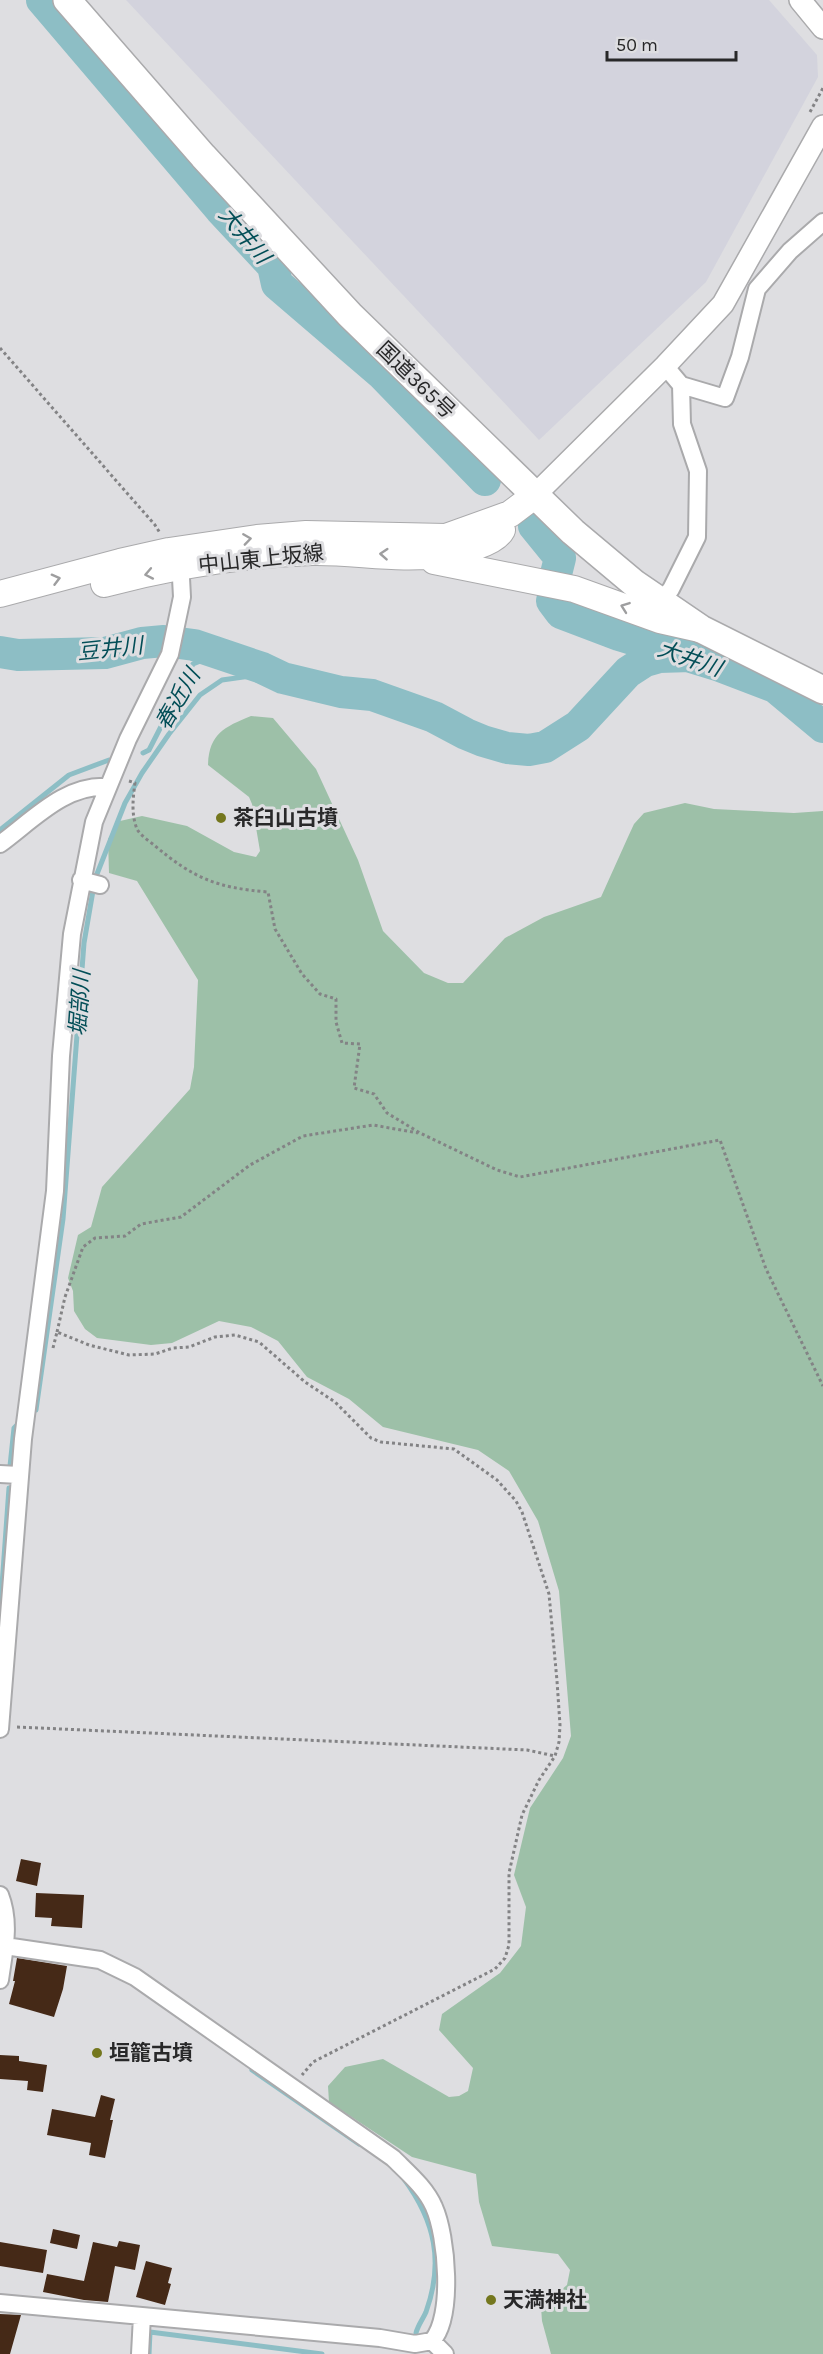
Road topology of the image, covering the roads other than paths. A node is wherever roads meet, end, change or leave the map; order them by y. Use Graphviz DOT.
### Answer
graph roads {
  1 [pos="800,0"];
  2 [pos="69,1"];
  3 [pos="823,28"];
  4 [pos="815,123"];
  5 [pos="823,222"];
  6 [pos="665,366"];
  7 [pos="681,385"];
  8 [pos="534,496"];
  9 [pos="510,514"];
  10 [pos="415,557"];
  11 [pos="173,559"];
  12 [pos="0,594"];
  13 [pos="661,602"];
  14 [pos="0,612"];
  15 [pos="701,629"];
  16 [pos="823,690"];
  17 [pos="110,782"];
  18 [pos="0,844"];
  19 [pos="0,1474"];
  20 [pos="19,1475"];
  21 [pos="0,1727"];
  22 [pos="0,1895"];
  23 [pos="5,1946"];
  24 [pos="0,1980"];
  25 [pos="0,2303"];
  26 [pos="142,2316"];
  27 [pos="432,2341"];
  28 [pos="140,2354"];
  29 [pos="445,2354"];
  1 -- 3 [label="street"];
  2 -- 8 [label="highway, 国道365号"];
  4 -- 6 [label="street"];
  5 -- 7 [label="street"];
  6 -- 7 [label="street"];
  6 -- 8 [label="street"];
  7 -- 13 [label="street"];
  8 -- 9 [label="main road, 中山東上坂線"];
  8 -- 13 [label="highway, 国道365号"];
  9 -- 10 [label="main road, 中山東上坂線"];
  11 -- 9 [label="main road, 中山東上坂線, one-way"];
  10 -- 11 [label="main road, 中山東上坂線, one-way"];
  15 -- 10 [label="main road, one-way"];
  12 -- 11 [label="main road, 中山東上坂線, one-way"];
  11 -- 14 [label="main road, 中山東上坂線, one-way"];
  11 -- 17 [label="street"];
  13 -- 15 [label="highway, 国道365号"];
  15 -- 16 [label="highway, 国道365号"];
  17 -- 18 [label="street"];
  17 -- 20 [label="street"];
  19 -- 20 [label="street"];
  20 -- 21 [label="street"];
  22 -- 23 [label="street"];
  23 -- 24 [label="street"];
  23 -- 27 [label="street"];
  25 -- 26 [label="street"];
  26 -- 27 [label="street"];
  26 -- 28 [label="street"];
  27 -- 29 [label="street"];
}
